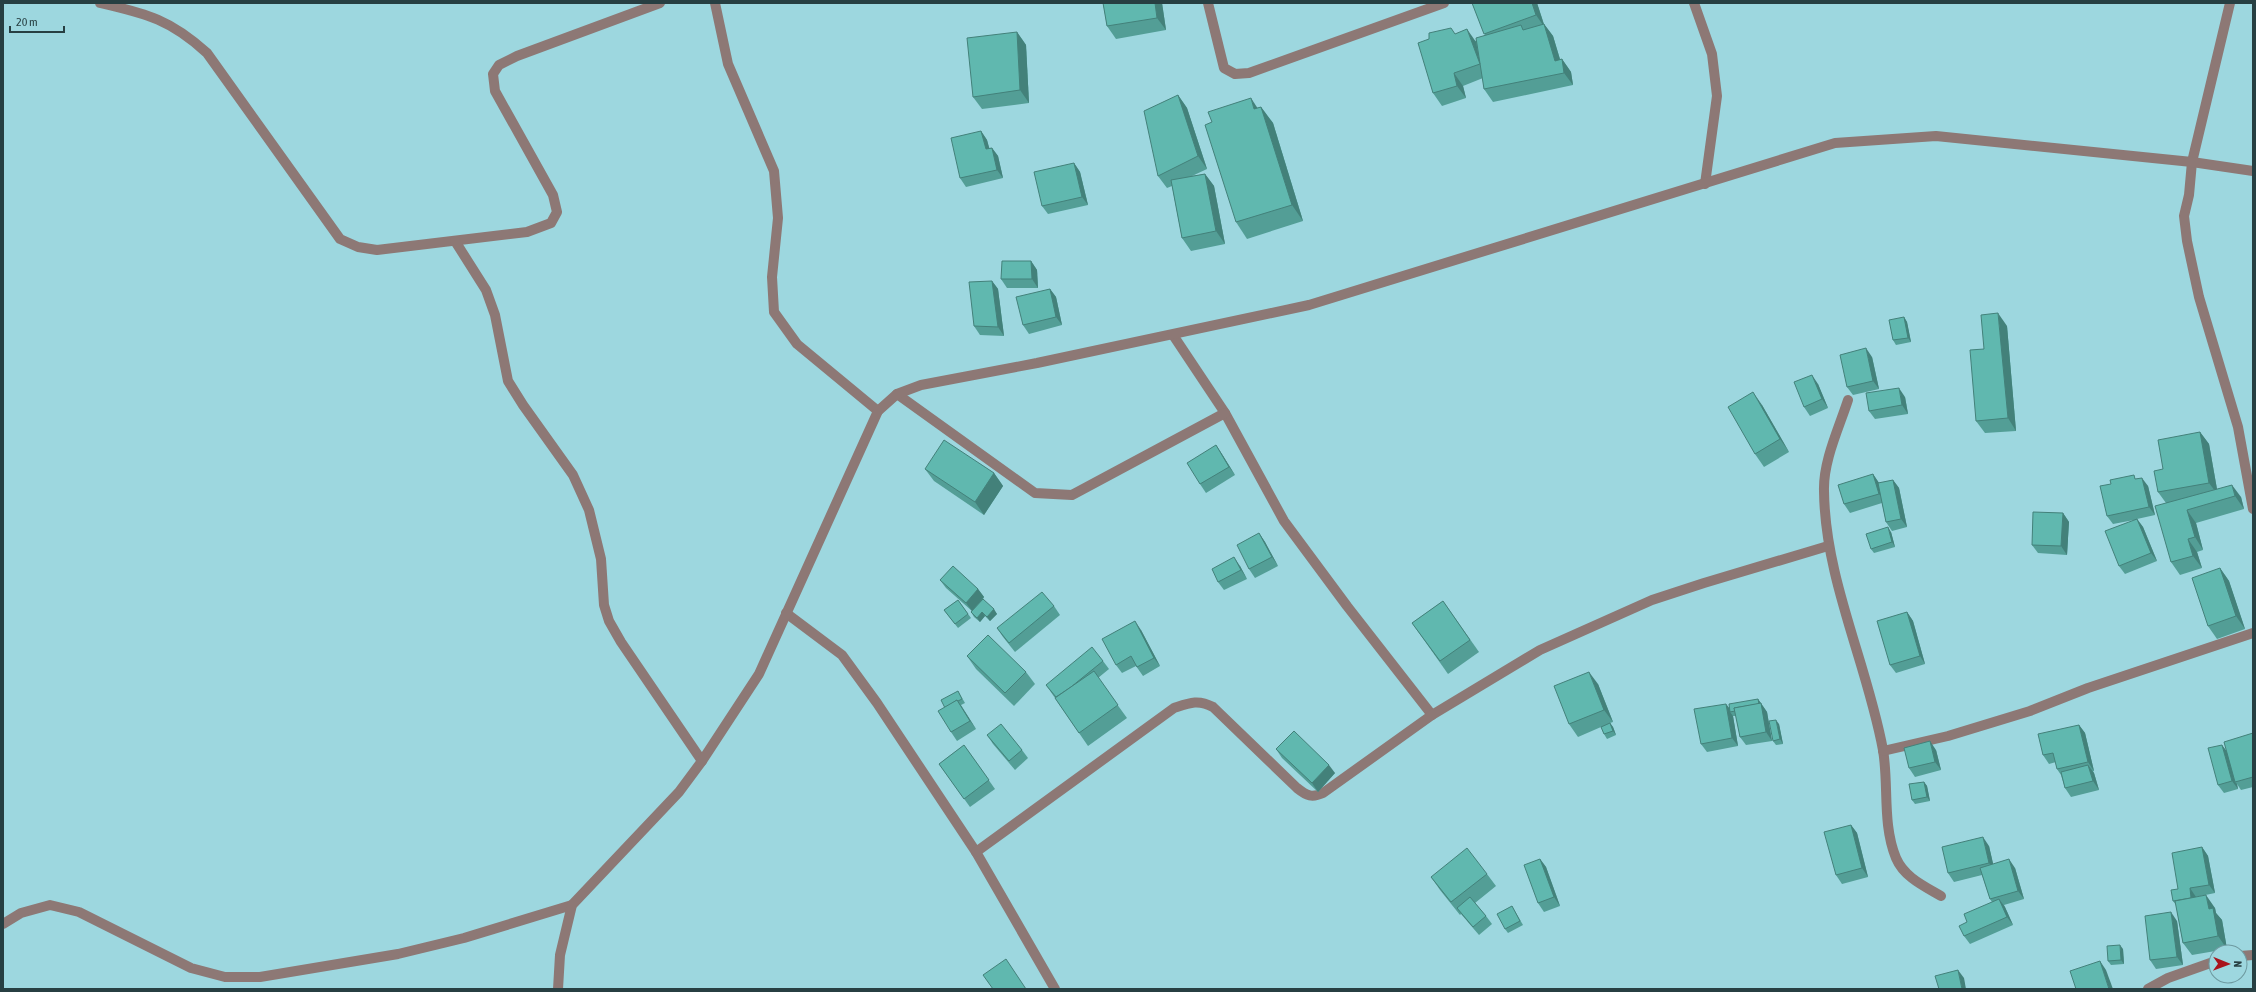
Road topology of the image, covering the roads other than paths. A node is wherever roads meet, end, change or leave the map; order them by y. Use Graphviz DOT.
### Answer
graph roads {
  1 [pos="100,3"];
  2 [pos="660,3"];
  3 [pos="715,3"];
  4 [pos="1208,3"];
  5 [pos="1444,3"];
  6 [pos="1694,3"];
  7 [pos="2230,3"];
  8 [pos="2192,162"];
  9 [pos="2253,171"];
  10 [pos="1705,184"];
  11 [pos="455,241"];
  12 [pos="1173,335"];
  13 [pos="897,394"];
  14 [pos="1848,400"];
  15 [pos="878,412"];
  16 [pos="1224,413"];
  17 [pos="2253,509"];
  18 [pos="1828,546"];
  19 [pos="786,613"];
  20 [pos="2253,633"];
  21 [pos="1432,715"];
  22 [pos="1883,751"];
  23 [pos="702,761"];
  24 [pos="976,852"];
  25 [pos="1940,896"];
  26 [pos="572,904"];
  27 [pos="3,924"];
  28 [pos="2208,964"];
  29 [pos="558,989"];
  30 [pos="1055,989"];
  31 [pos="2148,989"];
  1 -- 11 [label="street"];
  2 -- 11 [label="street"];
  3 -- 15 [label="street"];
  4 -- 5 [label="street"];
  6 -- 10 [label="street"];
  7 -- 8 [label="street"];
  8 -- 9 [label="street"];
  8 -- 10 [label="street"];
  8 -- 17 [label="street"];
  10 -- 12 [label="street"];
  11 -- 23 [label="street"];
  12 -- 13 [label="street"];
  12 -- 16 [label="street"];
  13 -- 15 [label="street"];
  13 -- 16 [label="street"];
  14 -- 18 [label="street"];
  15 -- 19 [label="street"];
  16 -- 21 [label="street"];
  18 -- 21 [label="street"];
  18 -- 22 [label="street"];
  19 -- 23 [label="street"];
  19 -- 24 [label="street"];
  20 -- 22 [label="street"];
  21 -- 24 [label="street"];
  22 -- 25 [label="street"];
  23 -- 26 [label="street"];
  24 -- 30 [label="street"];
  26 -- 27 [label="street"];
  26 -- 29 [label="street"];
  28 -- 31 [label="street"];
}
